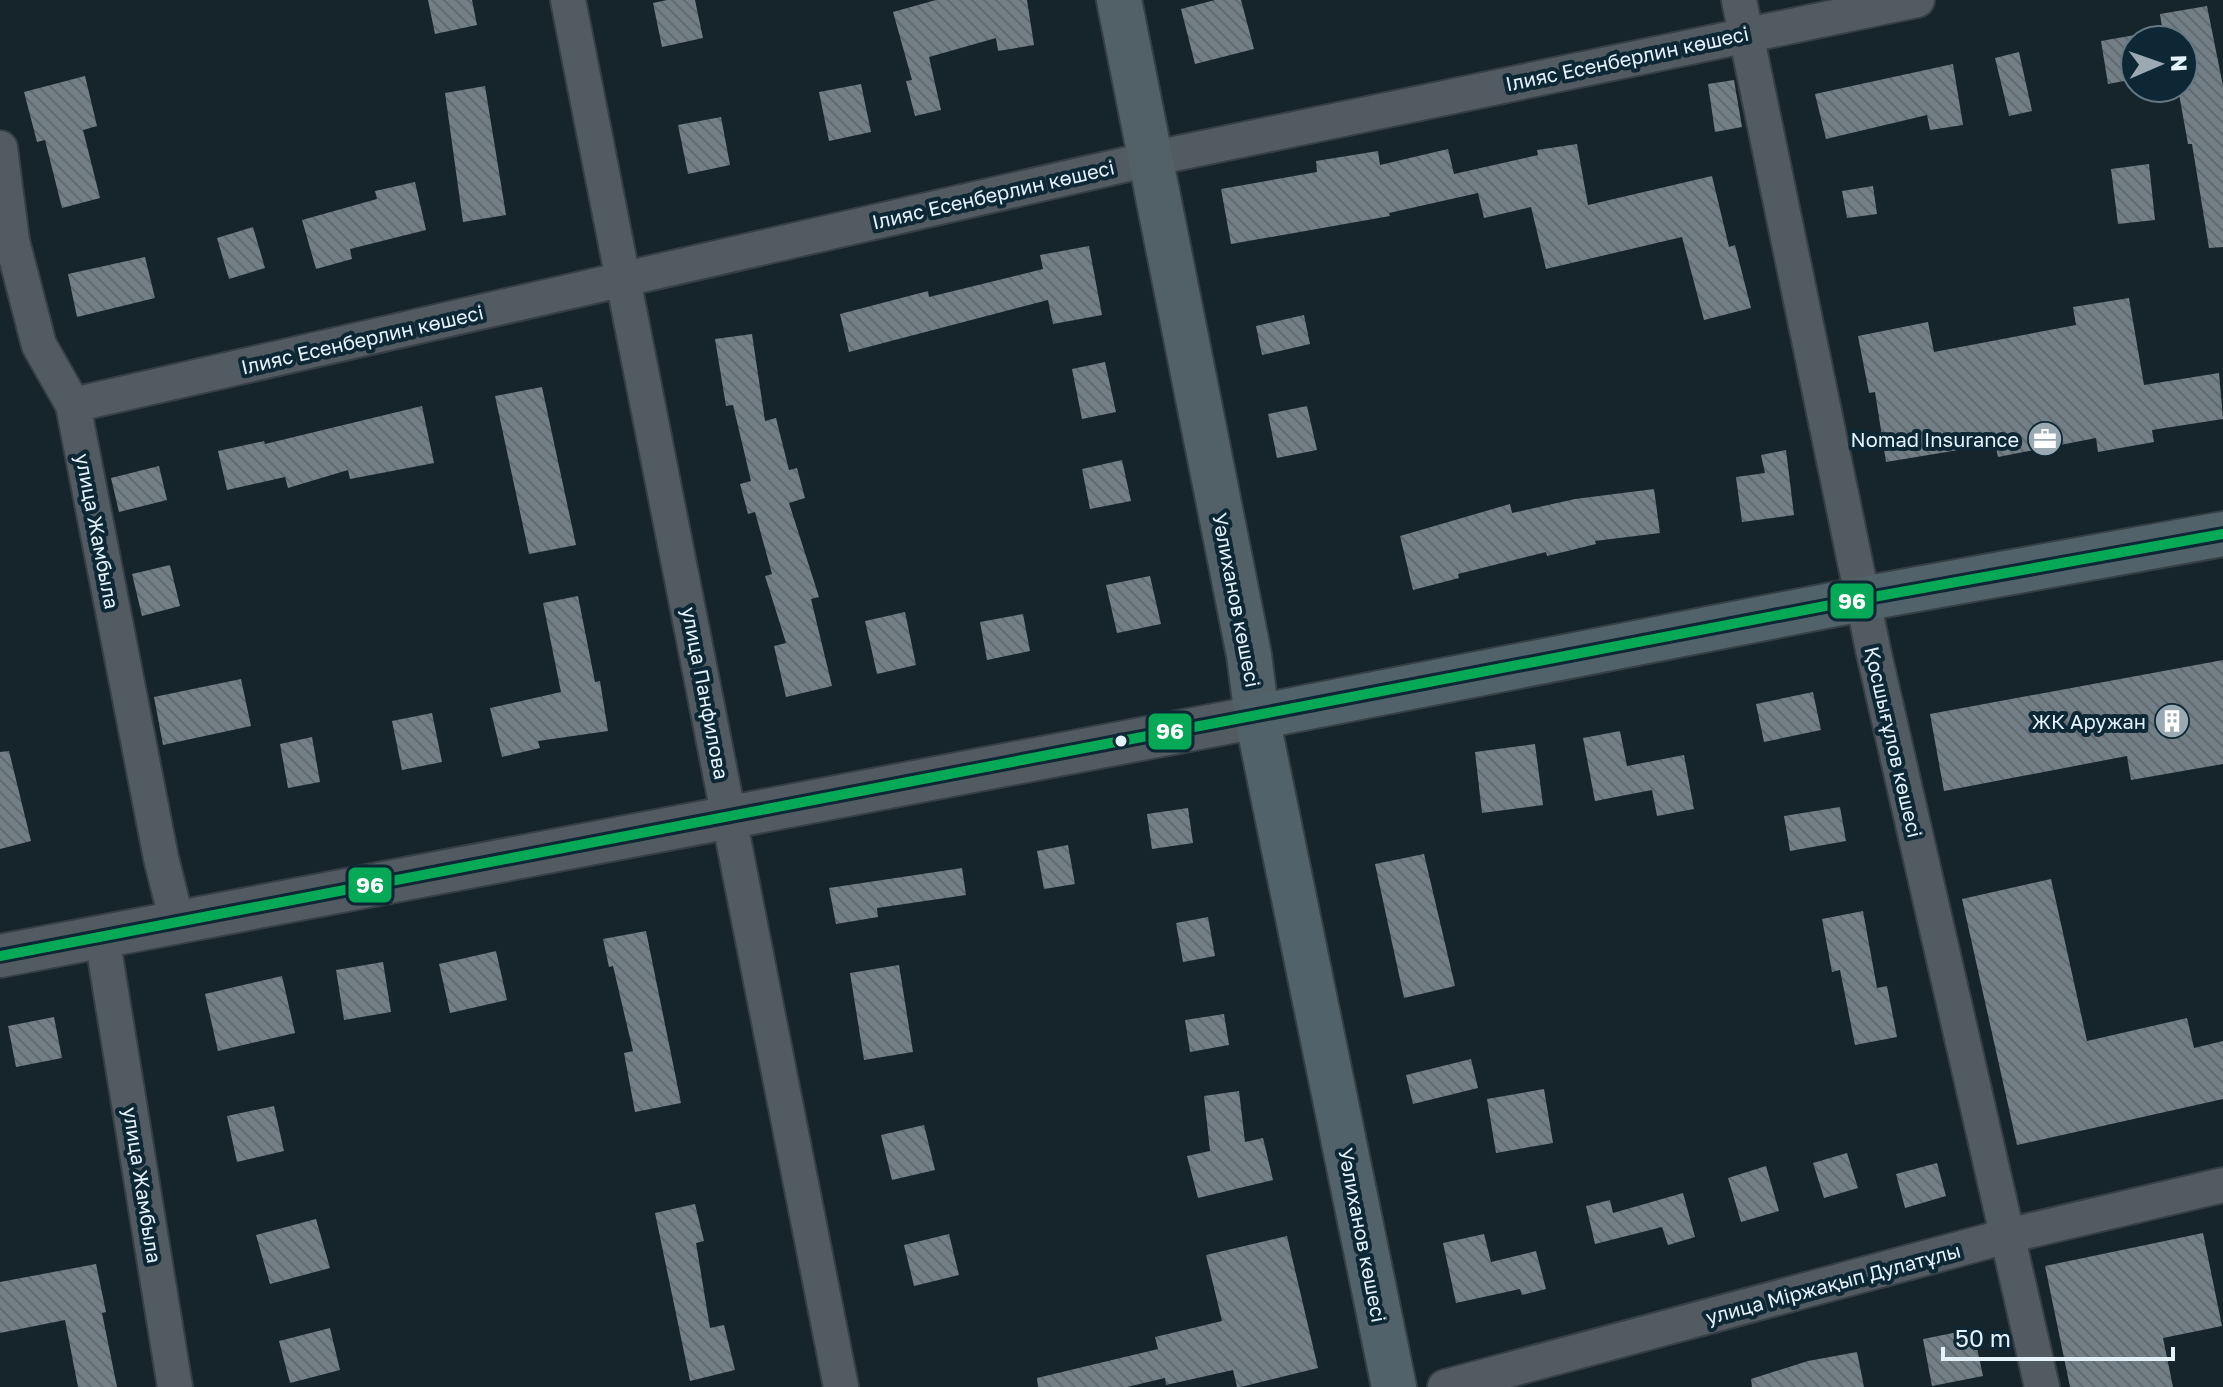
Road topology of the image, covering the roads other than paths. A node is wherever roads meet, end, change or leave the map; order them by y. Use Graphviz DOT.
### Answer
graph roads {
  1 [pos="568,0"];
  2 [pos="1119,0"];
  3 [pos="1739,0"];
  4 [pos="1917,0"];
  5 [pos="1746,33"];
  6 [pos="0,148"];
  7 [pos="1150,159"];
  8 [pos="623,278"];
  9 [pos="73,405"];
  10 [pos="2223,534"];
  11 [pos="1862,599"];
  12 [pos="1257,717"];
  13 [pos="730,815"];
  14 [pos="177,922"];
  15 [pos="102,937"];
  16 [pos="0,956"];
  17 [pos="2223,1185"];
  18 [pos="2007,1236"];
  19 [pos="175,1387"];
  20 [pos="841,1387"];
  21 [pos="1394,1387"];
  22 [pos="1445,1387"];
  23 [pos="2042,1387"];
  1 -- 8 [label="street, улица Панфилова"];
  2 -- 7 [label="main road, Уәлиханов көшесі"];
  3 -- 5 [label="street, Қосшығұлов көшесі"];
  4 -- 5 [label="street, Ілияс Есенберлин көшесі"];
  5 -- 7 [label="street, Ілияс Есенберлин көшесі"];
  5 -- 11 [label="street, Қосшығұлов көшесі"];
  6 -- 9 [label="street, улица Жамбыла"];
  7 -- 8 [label="street, Ілияс Есенберлин көшесі"];
  7 -- 12 [label="main road, Уәлиханов көшесі"];
  8 -- 9 [label="street, Ілияс Есенберлин көшесі"];
  8 -- 13 [label="street, улица Панфилова"];
  9 -- 14 [label="street, улица Жамбыла"];
  10 -- 11 [label="highway"];
  11 -- 12 [label="highway"];
  11 -- 18 [label="street, Қосшығұлов көшесі"];
  12 -- 13 [label="street"];
  12 -- 21 [label="highway, Уәлиханов көшесі"];
  13 -- 14 [label="street"];
  13 -- 20 [label="street, улица Панфилова"];
  14 -- 15 [label="street"];
  15 -- 16 [label="street"];
  15 -- 19 [label="street, улица Жамбыла"];
  17 -- 18 [label="street, улица Міржақып Дулатұлы"];
  18 -- 22 [label="street, улица Міржақып Дулатұлы"];
  18 -- 23 [label="street, Қосшығұлов көшесі"];
}
